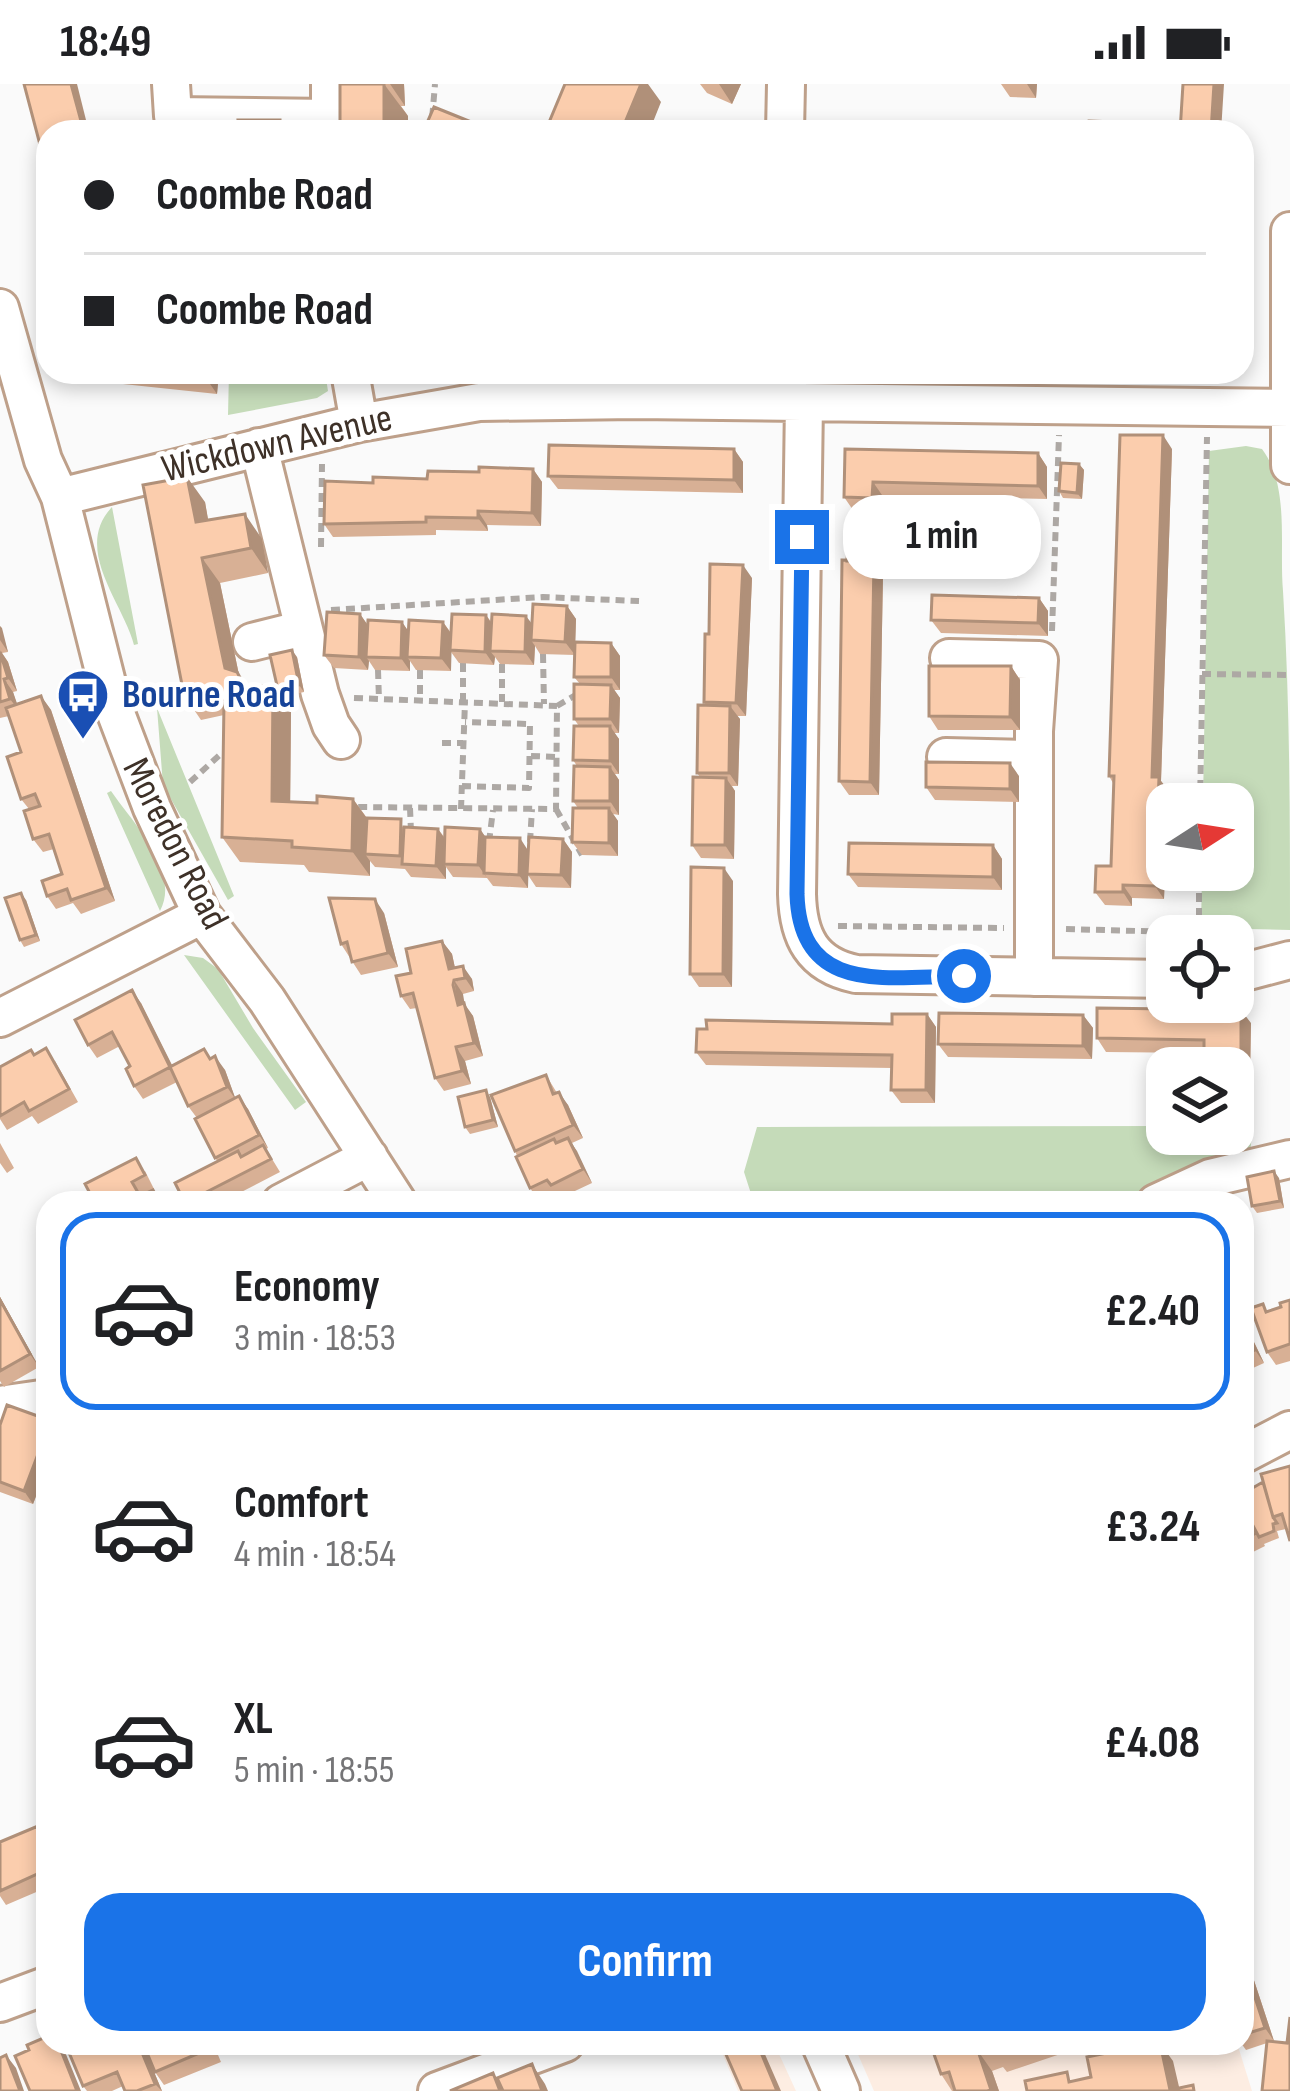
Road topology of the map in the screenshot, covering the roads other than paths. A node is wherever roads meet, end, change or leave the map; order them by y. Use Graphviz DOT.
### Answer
graph roads {
  1 [pos="786,84"];
  2 [pos="172,111"];
  3 [pos="330,111"];
  4 [pos="785,120"];
  5 [pos="1290,231"];
  6 [pos="0,308"];
  7 [pos="352,384"];
  8 [pos="756,386"];
  9 [pos="804,403"];
  10 [pos="1288,408"];
  11 [pos="359,423"];
  12 [pos="259,447"];
  13 [pos="1290,465"];
  14 [pos="60,497"];
  15 [pos="302,620"];
  16 [pos="252,641"];
  17 [pos="949,658"];
  18 [pos="341,740"];
  19 [pos="946,757"];
  20 [pos="1034,758"];
  21 [pos="202,915"];
  22 [pos="1290,960"];
  23 [pos="1254,969"];
  24 [pos="1034,977"];
  25 [pos="1146,980"];
  26 [pos="0,1018"];
  27 [pos="370,1157"];
  28 [pos="1290,1160"];
  29 [pos="303,1191"];
  30 [pos="391,1191"];
  31 [pos="1182,1191"];
  32 [pos="36,1400"];
  33 [pos="0,1405"];
  34 [pos="1290,1430"];
  35 [pos="1254,1449"];
  36 [pos="36,1989"];
  37 [pos="0,2003"];
  38 [pos="514,2055"];
  39 [pos="825,2055"];
  40 [pos="437,2091"];
  41 [pos="841,2091"];
  1 -- 4 [label="street"];
  2 -- 3 [label="street"];
  5 -- 10 [label="street"];
  6 -- 14 [label="street, Moredon Road"];
  7 -- 11 [label="street"];
  8 -- 9 [label="street, Wickdown Avenue"];
  8 -- 11 [label="street, Wickdown Avenue"];
  9 -- 10 [label="street, Wickdown Avenue"];
  9 -- 24 [label="street"];
  10 -- 13 [label="street"];
  11 -- 12 [label="street, Wickdown Avenue"];
  12 -- 14 [label="street, Wickdown Avenue"];
  12 -- 15 [label="street"];
  14 -- 21 [label="street, Moredon Road"];
  15 -- 16 [label="street"];
  15 -- 18 [label="street"];
  17 -- 20 [label="street"];
  19 -- 20 [label="street"];
  20 -- 24 [label="street"];
  21 -- 26 [label="street"];
  21 -- 27 [label="street, Moredon Road"];
  22 -- 23 [label="street"];
  24 -- 25 [label="street"];
  27 -- 29 [label="street"];
  27 -- 30 [label="street, Moredon Road"];
  28 -- 31 [label="street"];
  32 -- 33 [label="street"];
  34 -- 35 [label="street"];
  36 -- 37 [label="street"];
  38 -- 40 [label="street"];
  39 -- 41 [label="street"];
}
